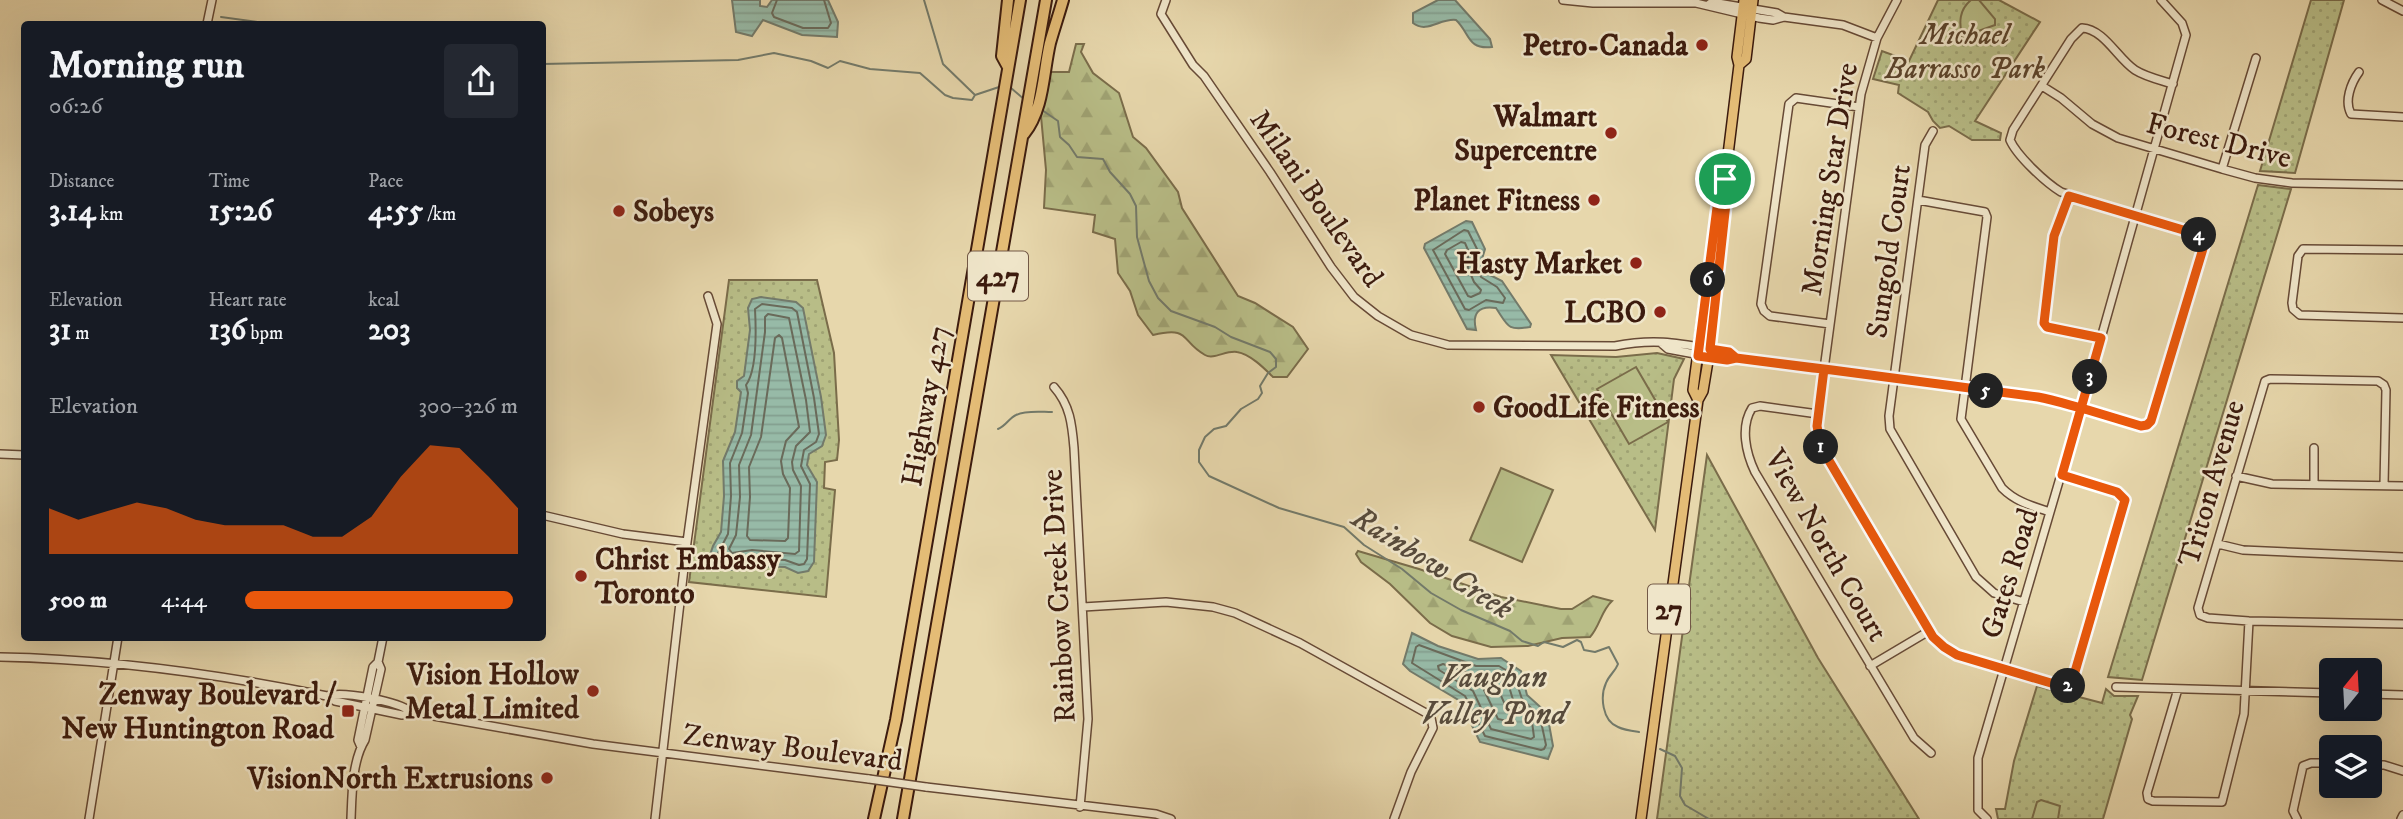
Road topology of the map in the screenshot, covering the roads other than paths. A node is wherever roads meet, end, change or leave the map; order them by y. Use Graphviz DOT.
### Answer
graph roads {
  1 [pos="212,0"];
  2 [pos="1008,0"];
  3 [pos="1020,0"];
  4 [pos="1046,0"];
  5 [pos="1063,0"];
  6 [pos="1166,0"];
  7 [pos="1563,0"];
  8 [pos="1896,0"];
  9 [pos="2161,0"];
  10 [pos="2382,0"];
  11 [pos="1748,8"];
  12 [pos="2403,10"];
  13 [pos="208,21"];
  14 [pos="1877,38"];
  15 [pos="2256,58"];
  16 [pos="1008,66"];
  17 [pos="2359,72"];
  18 [pos="2173,84"];
  19 [pos="2042,86"];
  20 [pos="1859,107"];
  21 [pos="1030,116"];
  22 [pos="2403,117"];
  23 [pos="1933,131"];
  24 [pos="2154,149"];
  25 [pos="2222,169"];
  26 [pos="1725,179"];
  27 [pos="2403,185"];
  28 [pos="2069,196"];
  29 [pos="1918,200"];
  30 [pos="2134,215"];
  31 [pos="2403,250"];
  32 [pos="708,296"];
  33 [pos="2403,318"];
  34 [pos="1830,324"];
  35 [pos="2101,338"];
  36 [pos="1699,351"];
  37 [pos="1709,353"];
  38 [pos="1824,369"];
  39 [pos="1894,378"];
  40 [pos="1054,387"];
  41 [pos="1964,388"];
  42 [pos="1698,400"];
  43 [pos="2081,408"];
  44 [pos="1818,414"];
  45 [pos="2314,447"];
  46 [pos="0,454"];
  47 [pos="21,455"];
  48 [pos="2062,475"];
  49 [pos="2236,476"];
  50 [pos="2314,483"];
  51 [pos="2384,485"];
  52 [pos="2403,486"];
  53 [pos="2050,512"];
  54 [pos="546,516"];
  55 [pos="687,542"];
  56 [pos="2218,544"];
  57 [pos="2403,557"];
  58 [pos="2024,602"];
  59 [pos="1083,607"];
  60 [pos="2249,621"];
  61 [pos="2403,624"];
  62 [pos="1929,631"];
  63 [pos="117,641"];
  64 [pos="382,641"];
  65 [pos="0,657"];
  66 [pos="113,663"];
  67 [pos="1871,666"];
  68 [pos="2004,669"];
  69 [pos="2116,687"];
  70 [pos="2178,689"];
  71 [pos="2246,691"];
  72 [pos="2319,693"];
  73 [pos="2382,694"];
  74 [pos="2403,695"];
  75 [pos="370,704"];
  76 [pos="662,752"];
  77 [pos="1931,753"];
  78 [pos="2319,763"];
  79 [pos="2382,765"];
  80 [pos="2403,771"];
  81 [pos="1080,807"];
  82 [pos="89,819"];
  83 [pos="351,819"];
  84 [pos="655,819"];
  85 [pos="874,819"];
  86 [pos="903,819"];
  87 [pos="1171,819"];
  88 [pos="1394,819"];
  89 [pos="1641,819"];
  90 [pos="1987,819"];
  91 [pos="2297,819"];
  1 -- 13 [label="street"];
  2 -- 16 [label="highway"];
  3 -- 16 [label="highway, Highway 427 / 427"];
  4 -- 21 [label="highway, Highway 427 / 427"];
  5 -- 21 [label="highway"];
  6 -- 36 [label="street, Milani Boulevard"];
  7 -- 11 [label="street"];
  8 -- 14 [label="street, Morning Star Drive"];
  9 -- 18 [label="street, Gates Road"];
  10 -- 12 [label="street"];
  11 -- 14 [label="street"];
  11 -- 26 [label="main road, 27"];
  14 -- 20 [label="street, Morning Star Drive"];
  15 -- 25 [label="street"];
  16 -- 85 [label="highway, Highway 427 / 427"];
  17 -- 22 [label="street"];
  18 -- 19 [label="street"];
  18 -- 24 [label="street, Gates Road"];
  19 -- 24 [label="street, Forest Drive"];
  19 -- 28 [label="street"];
  20 -- 34 [label="street, Morning Star Drive"];
  20 -- 34 [label="street"];
  21 -- 86 [label="highway, Highway 427 / 427"];
  23 -- 29 [label="street, Sungold Court"];
  24 -- 25 [label="street, Forest Drive"];
  24 -- 30 [label="street, Gates Road"];
  25 -- 27 [label="street, Forest Drive"];
  26 -- 36 [label="main road, 27"];
  26 -- 37 [label="main road, 27"];
  28 -- 30 [label="street"];
  28 -- 35 [label="street"];
  29 -- 39 [label="street, Sungold Court"];
  29 -- 41 [label="street"];
  30 -- 35 [label="street, Gates Road"];
  30 -- 43 [label="street, Milani Boulevard"];
  31 -- 33 [label="street"];
  32 -- 55 [label="street"];
  34 -- 38 [label="street, Morning Star Drive"];
  35 -- 43 [label="street, Gates Road"];
  36 -- 37 [label="street, Milani Boulevard"];
  36 -- 42 [label="main road, 27"];
  37 -- 38 [label="street, Milani Boulevard"];
  37 -- 42 [label="main road, 27"];
  38 -- 39 [label="street, Milani Boulevard"];
  38 -- 44 [label="street, Morning Star Drive"];
  39 -- 41 [label="street, Milani Boulevard"];
  39 -- 58 [label="street, Sungold Court"];
  40 -- 59 [label="street, Rainbow Creek Drive"];
  41 -- 43 [label="street, Milani Boulevard"];
  41 -- 53 [label="street"];
  42 -- 89 [label="main road, 27"];
  43 -- 48 [label="street, Gates Road"];
  44 -- 62 [label="street, Morning Star Drive"];
  44 -- 67 [label="street, View North Court"];
  45 -- 50 [label="street"];
  46 -- 47 [label="street"];
  48 -- 53 [label="street, Gates Road"];
  48 -- 68 [label="street, Morning Star Drive"];
  49 -- 50 [label="street"];
  49 -- 51 [label="street, Triton Avenue"];
  49 -- 56 [label="street, Triton Avenue"];
  50 -- 51 [label="street"];
  51 -- 52 [label="street"];
  53 -- 58 [label="street, Gates Road"];
  54 -- 55 [label="street"];
  55 -- 76 [label="street"];
  56 -- 57 [label="street"];
  56 -- 60 [label="street, Triton Avenue"];
  58 -- 68 [label="street, Gates Road"];
  59 -- 81 [label="street, Rainbow Creek Drive"];
  59 -- 88 [label="street"];
  60 -- 61 [label="street, Triton Avenue"];
  60 -- 71 [label="street"];
  62 -- 67 [label="street"];
  62 -- 68 [label="street, Morning Star Drive"];
  63 -- 66 [label="street"];
  64 -- 75 [label="street"];
  65 -- 66 [label="street, Zenway Boulevard"];
  66 -- 75 [label="street, Zenway Boulevard"];
  66 -- 82 [label="street"];
  67 -- 77 [label="street, View North Court"];
  68 -- 90 [label="street, Gates Road"];
  69 -- 70 [label="street"];
  70 -- 71 [label="street"];
  70 -- 71 [label="street"];
  71 -- 72 [label="street"];
  73 -- 74 [label="street"];
  75 -- 76 [label="street, Zenway Boulevard"];
  75 -- 83 [label="street"];
  76 -- 81 [label="street, Zenway Boulevard, bridge"];
  76 -- 84 [label="street"];
  78 -- 91 [label="street"];
  79 -- 80 [label="street"];
  81 -- 87 [label="street, Zenway Boulevard"];
}
